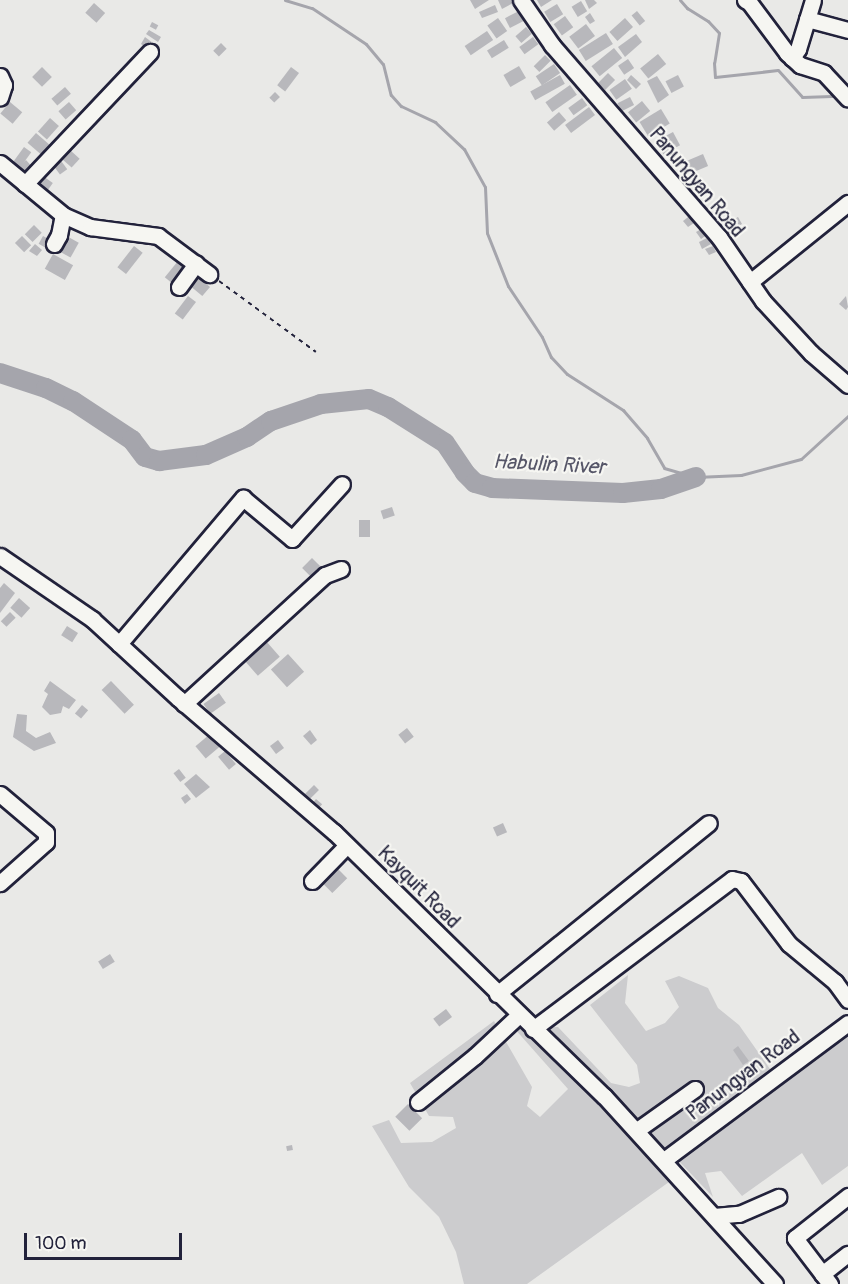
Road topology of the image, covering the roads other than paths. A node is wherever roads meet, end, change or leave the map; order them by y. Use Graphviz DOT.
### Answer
graph roads {
  1 [pos="521,0"];
  2 [pos="745,0"];
  3 [pos="813,0"];
  4 [pos="807,19"];
  5 [pos="848,30"];
  6 [pos="150,52"];
  7 [pos="792,57"];
  8 [pos="0,76"];
  9 [pos="0,98"];
  10 [pos="848,99"];
  11 [pos="0,163"];
  12 [pos="25,184"];
  13 [pos="848,203"];
  14 [pos="63,215"];
  15 [pos="54,244"];
  16 [pos="196,264"];
  17 [pos="209,274"];
  18 [pos="750,282"];
  19 [pos="179,287"];
  20 [pos="848,386"];
  21 [pos="342,484"];
  22 [pos="0,556"];
  23 [pos="341,569"];
  24 [pos="119,644"];
  25 [pos="184,704"];
  26 [pos="0,794"];
  27 [pos="709,823"];
  28 [pos="347,845"];
  29 [pos="2,878"];
  30 [pos="312,881"];
  31 [pos="498,994"];
  32 [pos="848,1000"];
  33 [pos="519,1015"];
  34 [pos="848,1023"];
  35 [pos="533,1029"];
  36 [pos="695,1089"];
  37 [pos="418,1102"];
  38 [pos="637,1130"];
  39 [pos="664,1160"];
  40 [pos="848,1196"];
  41 [pos="778,1197"];
  42 [pos="714,1216"];
  43 [pos="848,1254"];
  44 [pos="826,1279"];
  45 [pos="776,1284"];
  1 -- 18 [label="street, Panungyan Road"];
  2 -- 7 [label="street"];
  3 -- 4 [label="street"];
  4 -- 5 [label="street"];
  4 -- 7 [label="street"];
  6 -- 12 [label="street"];
  7 -- 10 [label="street"];
  8 -- 9 [label="street"];
  11 -- 12 [label="street"];
  12 -- 14 [label="street"];
  13 -- 18 [label="street"];
  14 -- 15 [label="street"];
  14 -- 16 [label="street"];
  16 -- 17 [label="street"];
  16 -- 19 [label="street"];
  18 -- 20 [label="street, Panungyan Road"];
  21 -- 24 [label="street"];
  22 -- 24 [label="street, Kayquit Road"];
  23 -- 25 [label="street"];
  24 -- 25 [label="street, Kayquit Road"];
  25 -- 28 [label="street, Kayquit Road"];
  26 -- 29 [label="street"];
  27 -- 31 [label="street"];
  28 -- 30 [label="street"];
  28 -- 31 [label="street, Kayquit Road"];
  31 -- 33 [label="street, Kayquit Road"];
  32 -- 35 [label="street"];
  33 -- 35 [label="street, Kayquit Road"];
  33 -- 37 [label="street"];
  34 -- 39 [label="street, Panungyan Road"];
  35 -- 38 [label="street, Kayquit Road"];
  36 -- 38 [label="street"];
  38 -- 39 [label="street, Kayquit Road"];
  39 -- 42 [label="street, Kayquit Road"];
  40 -- 44 [label="street"];
  41 -- 42 [label="street"];
  42 -- 45 [label="street, Kayquit Road"];
  43 -- 44 [label="street"];
}
